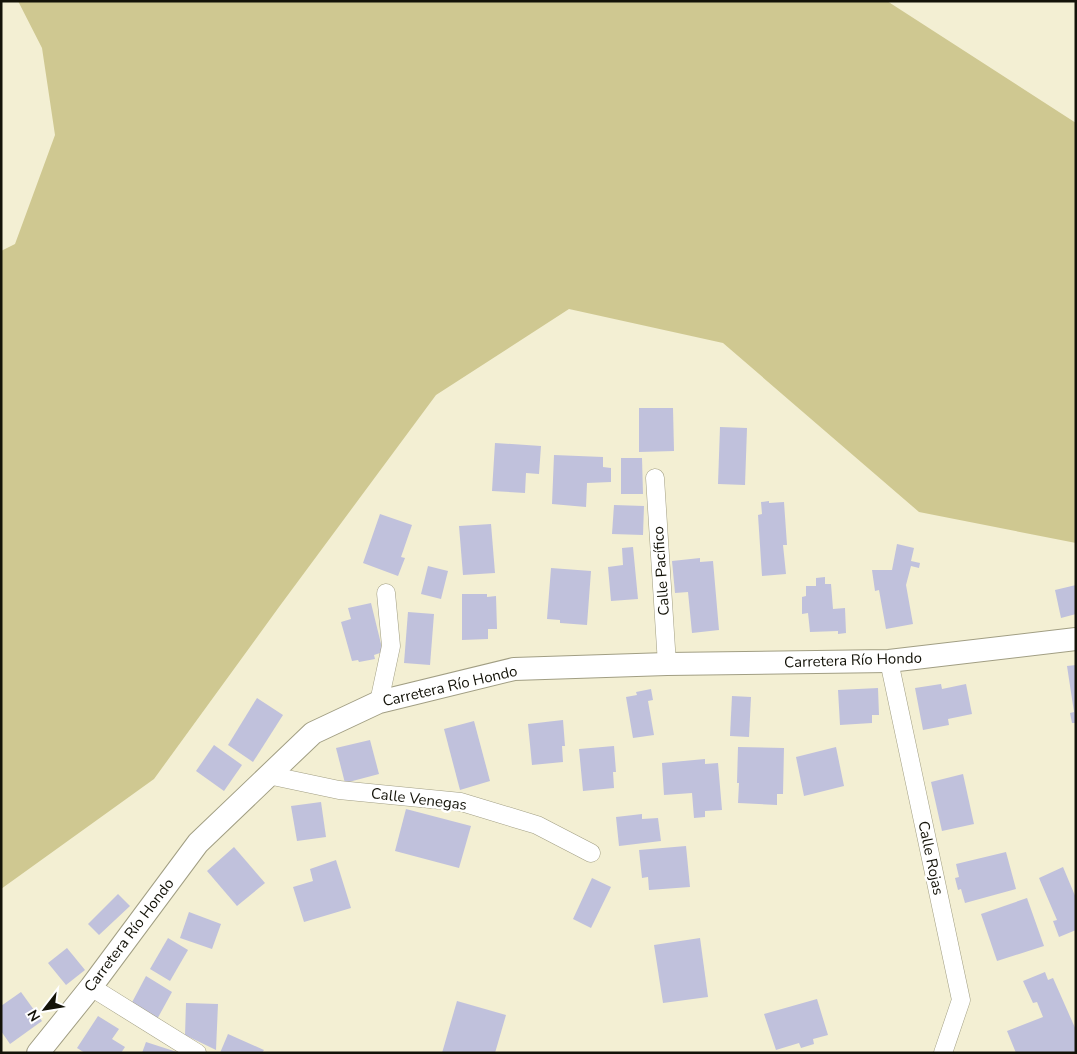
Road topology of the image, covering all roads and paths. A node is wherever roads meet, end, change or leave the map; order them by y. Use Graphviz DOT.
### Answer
graph roads {
  1 [pos="655,478"];
  2 [pos="386,593"];
  3 [pos="1076,639"];
  4 [pos="889,661"];
  5 [pos="668,664"];
  6 [pos="379,702"];
  7 [pos="268,775"];
  8 [pos="592,853"];
  9 [pos="90,987"];
  10 [pos="38,1053"];
  11 [pos="196,1053"];
  12 [pos="943,1053"];
  1 -- 5 [label="street, Calle Pacífico"];
  2 -- 6 [label="street"];
  3 -- 4 [label="street, Carretera Río Hondo"];
  4 -- 5 [label="street, Carretera Río Hondo"];
  4 -- 12 [label="street, Calle Rojas"];
  5 -- 6 [label="street, Carretera Río Hondo"];
  6 -- 7 [label="street, Carretera Río Hondo"];
  7 -- 8 [label="street, Calle Venegas"];
  7 -- 9 [label="street, Carretera Río Hondo"];
  9 -- 10 [label="street, Carretera Río Hondo"];
  9 -- 11 [label="street"];
}
